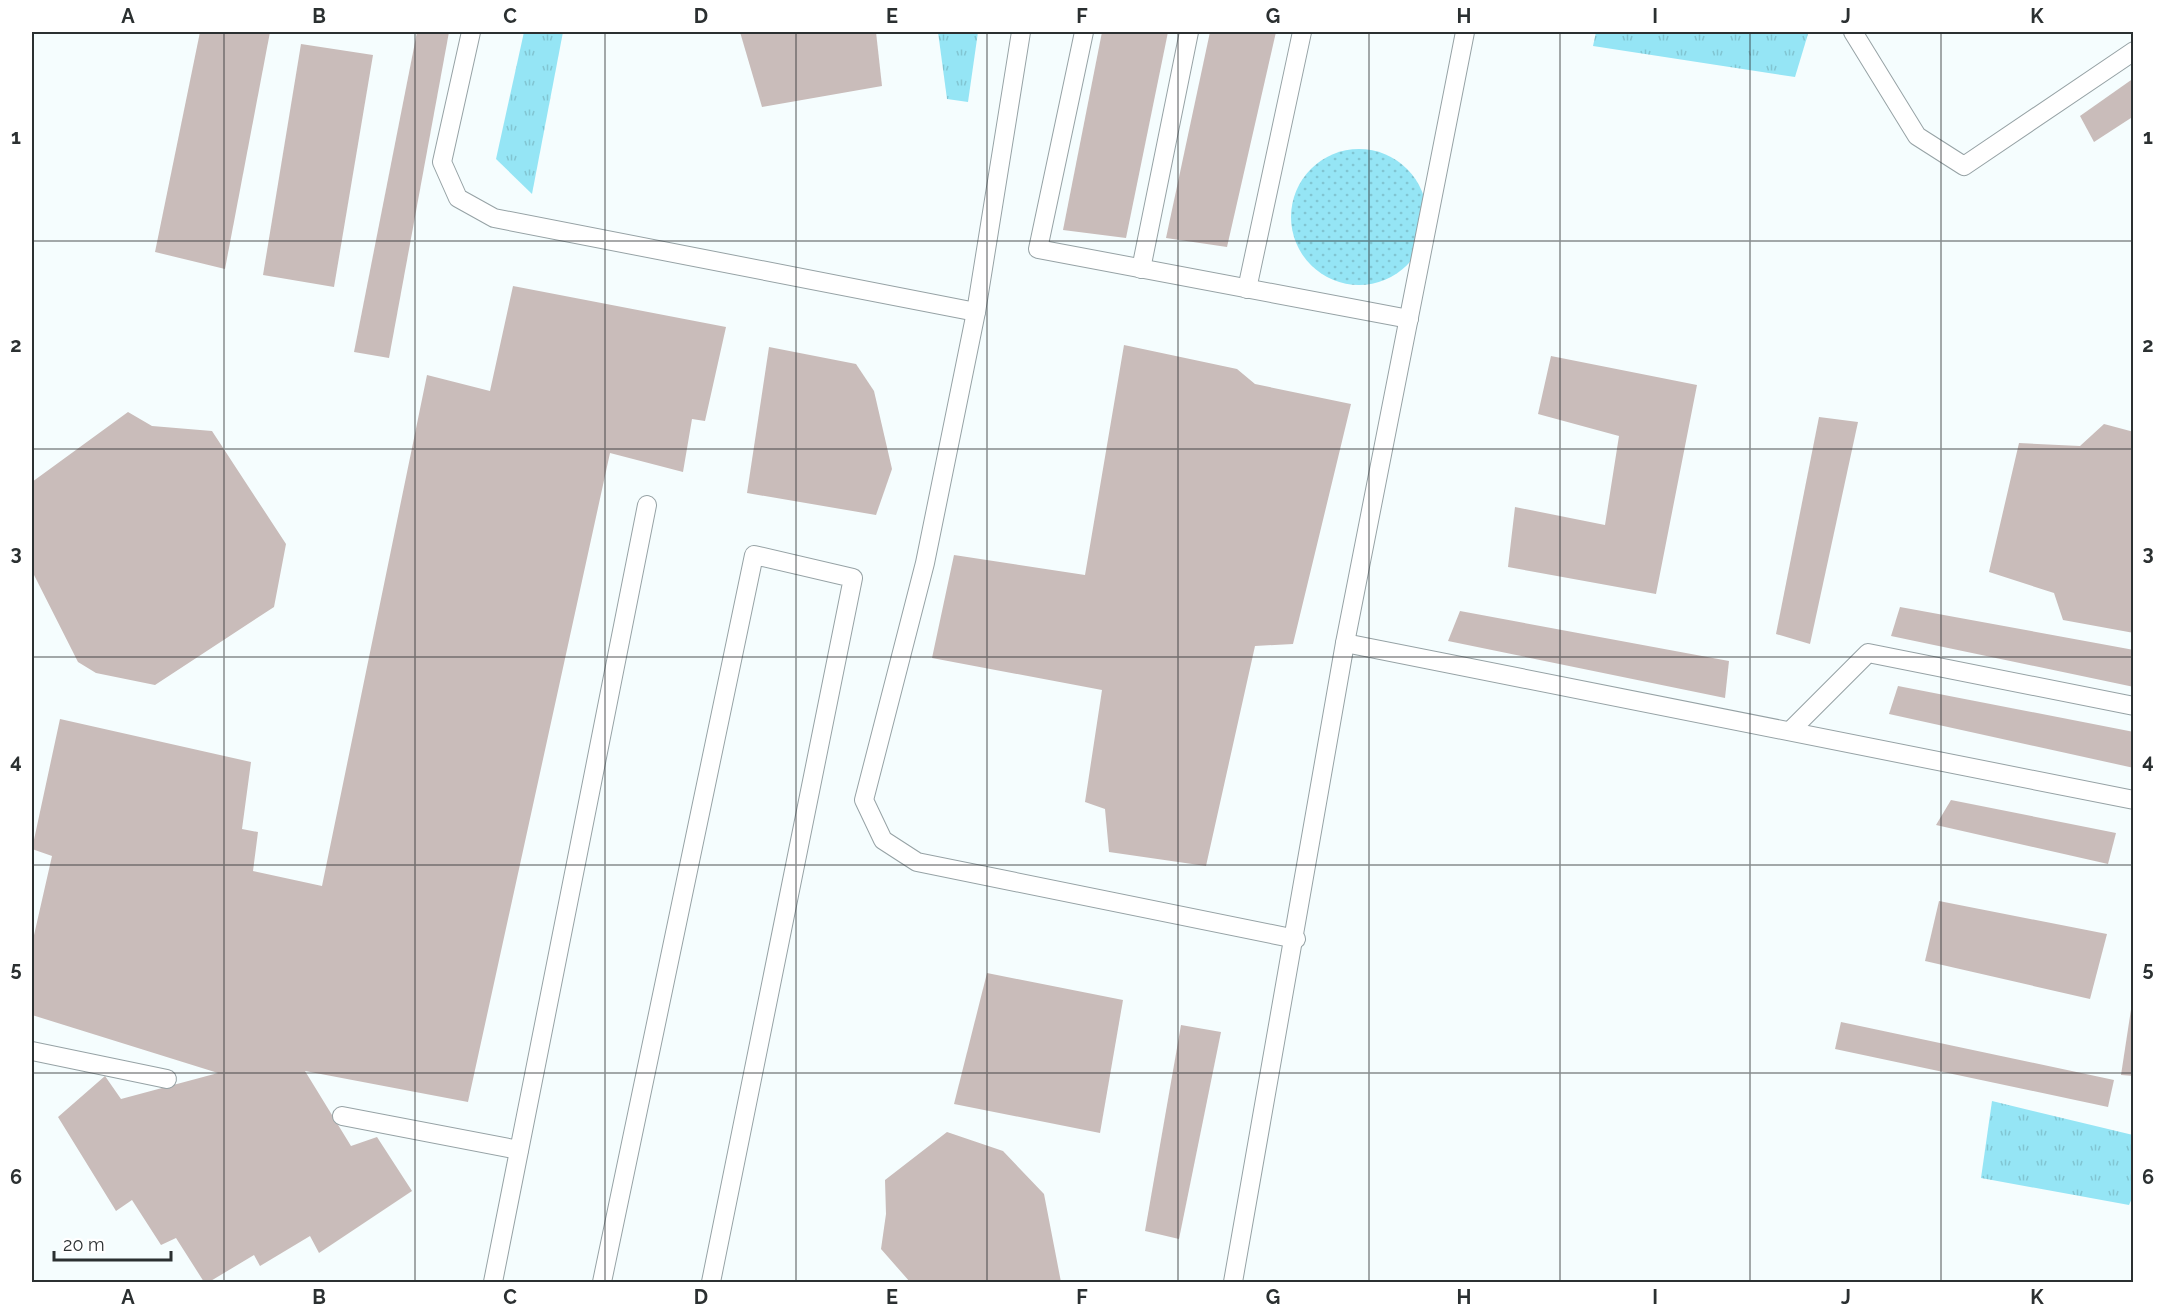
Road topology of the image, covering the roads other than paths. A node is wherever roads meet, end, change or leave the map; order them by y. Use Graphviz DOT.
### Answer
graph roads {
  1 [pos="471,32"];
  2 [pos="1021,32"];
  3 [pos="1084,32"];
  4 [pos="1189,32"];
  5 [pos="1302,32"];
  6 [pos="1465,32"];
  7 [pos="1853,32"];
  8 [pos="2133,51"];
  9 [pos="1142,269"];
  10 [pos="1247,289"];
  11 [pos="976,312"];
  12 [pos="1409,319"];
  13 [pos="646,505"];
  14 [pos="1345,643"];
  15 [pos="2133,706"];
  16 [pos="1790,731"];
  17 [pos="2133,800"];
  18 [pos="1296,939"];
  19 [pos="32,1051"];
  20 [pos="167,1079"];
  21 [pos="342,1116"];
  22 [pos="519,1150"];
  23 [pos="493,1282"];
  24 [pos="602,1282"];
  25 [pos="711,1282"];
  26 [pos="1233,1282"];
  1 -- 11 [label="lane"];
  2 -- 11 [label="lane"];
  3 -- 9 [label="lane"];
  4 -- 9 [label="lane"];
  5 -- 10 [label="lane"];
  6 -- 12 [label="lane"];
  7 -- 8 [label="lane"];
  9 -- 10 [label="lane"];
  10 -- 12 [label="lane"];
  11 -- 18 [label="lane"];
  12 -- 14 [label="lane"];
  13 -- 22 [label="lane"];
  14 -- 16 [label="lane"];
  14 -- 18 [label="lane"];
  15 -- 16 [label="lane"];
  16 -- 17 [label="lane"];
  18 -- 26 [label="lane"];
  19 -- 20 [label="lane"];
  21 -- 22 [label="lane"];
  22 -- 23 [label="lane"];
  24 -- 25 [label="lane"];
}
